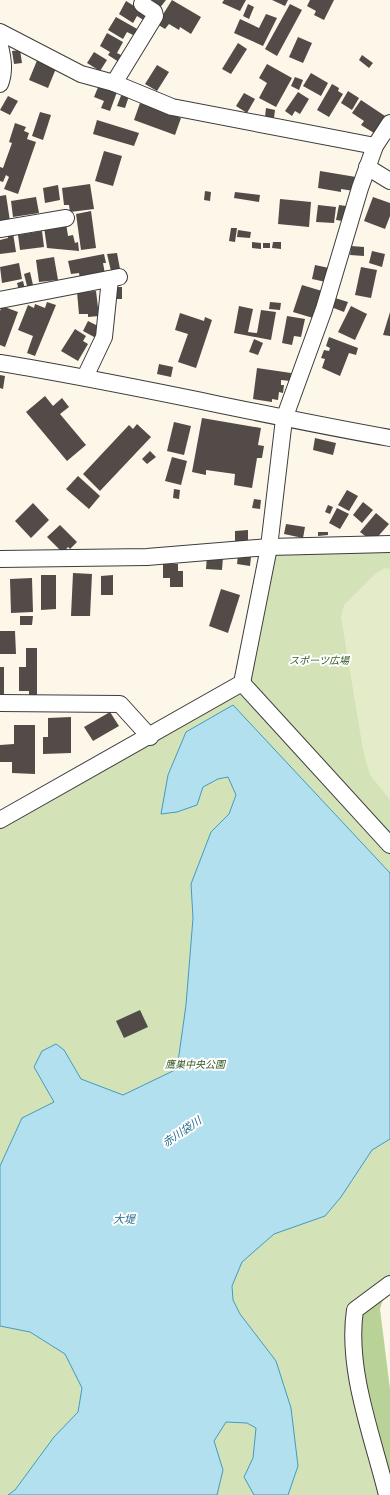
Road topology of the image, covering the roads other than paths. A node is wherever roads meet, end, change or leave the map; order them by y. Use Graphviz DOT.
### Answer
graph roads {
  1 [pos="142,4"];
  2 [pos="0,32"];
  3 [pos="0,46"];
  4 [pos="114,83"];
  5 [pos="0,84"];
  6 [pos="390,123"];
  7 [pos="375,146"];
  8 [pos="368,167"];
  9 [pos="390,181"];
  10 [pos="66,218"];
  11 [pos="0,229"];
  12 [pos="0,300"];
  13 [pos="0,363"];
  14 [pos="85,377"];
  15 [pos="284,419"];
  16 [pos="390,438"];
  17 [pos="390,544"];
  18 [pos="269,547"];
  19 [pos="0,559"];
  20 [pos="242,683"];
  21 [pos="0,703"];
  22 [pos="150,736"];
  23 [pos="0,820"];
  24 [pos="390,845"];
  25 [pos="390,1284"];
  26 [pos="387,1495"];
  1 -- 4 [label="street"];
  2 -- 4 [label="street"];
  3 -- 5 [label="street"];
  4 -- 7 [label="street"];
  6 -- 7 [label="street"];
  7 -- 8 [label="street"];
  8 -- 9 [label="street"];
  8 -- 15 [label="street"];
  10 -- 11 [label="street"];
  12 -- 14 [label="street"];
  13 -- 14 [label="street"];
  14 -- 15 [label="street"];
  15 -- 16 [label="street"];
  15 -- 18 [label="street"];
  17 -- 18 [label="street"];
  18 -- 19 [label="street"];
  18 -- 20 [label="street"];
  20 -- 22 [label="street"];
  20 -- 24 [label="street"];
  21 -- 22 [label="street"];
  22 -- 23 [label="street"];
  25 -- 26 [label="street"];
}
